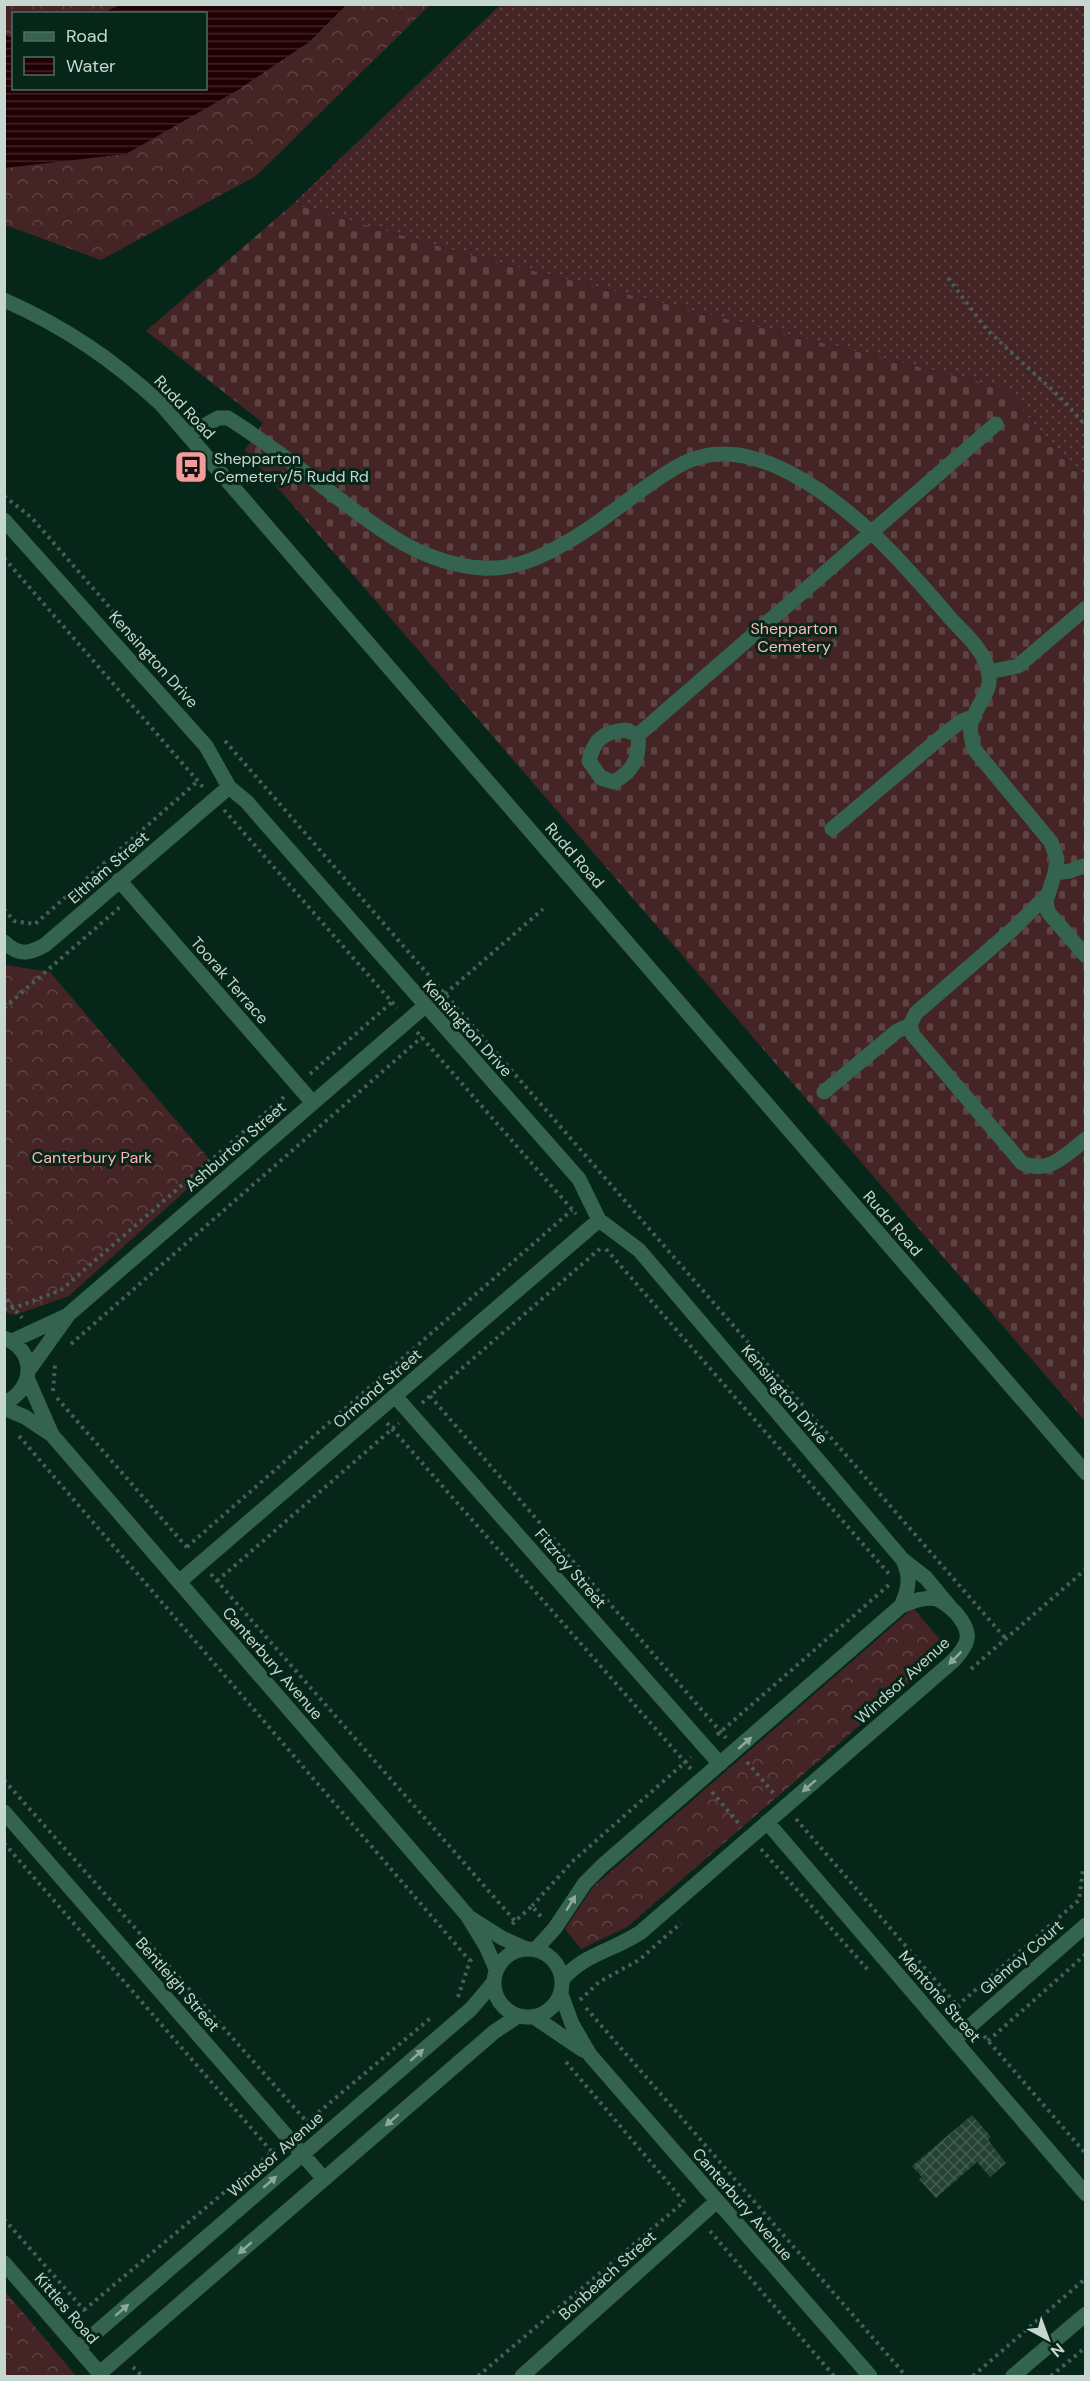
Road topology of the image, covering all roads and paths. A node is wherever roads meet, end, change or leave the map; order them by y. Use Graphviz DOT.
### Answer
graph roads {
  1 [pos="948,278"];
  2 [pos="4,300"];
  3 [pos="996,424"];
  4 [pos="1086,426"];
  5 [pos="189,435"];
  6 [pos="4,496"];
  7 [pos="4,520"];
  8 [pos="872,533"];
  9 [pos="4,558"];
  10 [pos="1086,608"];
  11 [pos="140,643"];
  12 [pos="988,672"];
  13 [pos="975,716"];
  14 [pos="218,732"];
  15 [pos="638,735"];
  16 [pos="198,781"];
  17 [pos="229,788"];
  18 [pos="215,800"];
  19 [pos="227,813"];
  20 [pos="218,821"];
  21 [pos="832,829"];
  22 [pos="1086,865"];
  23 [pos="1055,873"];
  24 [pos="119,880"];
  25 [pos="1048,894"];
  26 [pos="133,896"];
  27 [pos="4,909"];
  28 [pos="543,909"];
  29 [pos="4,942"];
  30 [pos="1086,956"];
  31 [pos="445,994"];
  32 [pos="398,998"];
  33 [pos="392,1003"];
  34 [pos="425,1006"];
  35 [pos="4,1008"];
  36 [pos="408,1021"];
  37 [pos="910,1025"];
  38 [pos="422,1037"];
  39 [pos="297,1085"];
  40 [pos="824,1092"];
  41 [pos="313,1103"];
  42 [pos="1086,1139"];
  43 [pos="572,1210"];
  44 [pos="594,1225"];
  45 [pos="4,1309"];
  46 [pos="69,1314"];
  47 [pos="8,1340"];
  48 [pos="64,1350"];
  49 [pos="55,1358"];
  50 [pos="28,1375"];
  51 [pos="361,1394"];
  52 [pos="395,1396"];
  53 [pos="430,1396"];
  54 [pos="4,1402"];
  55 [pos="4,1408"];
  56 [pos="377,1412"];
  57 [pos="25,1417"];
  58 [pos="52,1435"];
  59 [pos="1086,1473"];
  60 [pos="187,1547"];
  61 [pos="903,1560"];
  62 [pos="201,1563"];
  63 [pos="179,1582"];
  64 [pos="901,1606"];
  65 [pos="950,1607"];
  66 [pos="1006,1639"];
  67 [pos="721,1732"];
  68 [pos="704,1746"];
  69 [pos="736,1750"];
  70 [pos="686,1762"];
  71 [pos="720,1764"];
  72 [pos="4,1780"];
  73 [pos="701,1780"];
  74 [pos="785,1806"];
  75 [pos="4,1812"];
  76 [pos="767,1822"];
  77 [pos="751,1836"];
  78 [pos="4,1843"];
  79 [pos="1086,1868"];
  80 [pos="532,1906"];
  81 [pos="467,1915"];
  82 [pos="515,1921"];
  83 [pos="1086,1925"];
  84 [pos="554,1930"];
  85 [pos="498,1936"];
  86 [pos="486,1946"];
  87 [pos="530,1948"];
  88 [pos="1086,1954"];
  89 [pos="470,1961"];
  90 [pos="581,1962"];
  91 [pos="494,1976"];
  92 [pos="873,1976"];
  93 [pos="562,1987"];
  94 [pos="579,2001"];
  95 [pos="957,2006"];
  96 [pos="471,2008"];
  97 [pos="439,2011"];
  98 [pos="567,2012"];
  99 [pos="518,2016"];
  100 [pos="534,2017"];
  101 [pos="973,2024"];
  102 [pos="954,2040"];
  103 [pos="988,2041"];
  104 [pos="590,2055"];
  105 [pos="307,2122"];
  106 [pos="288,2138"];
  107 [pos="272,2152"];
  108 [pos="302,2154"];
  109 [pos="1086,2154"];
  110 [pos="324,2179"];
  111 [pos="1086,2194"];
  112 [pos="717,2201"];
  113 [pos="685,2202"];
  114 [pos="4,2219"];
  115 [pos="4,2264"];
  116 [pos="1086,2278"];
  117 [pos="84,2310"];
  118 [pos="1086,2314"];
  119 [pos="100,2329"];
  120 [pos="1086,2347"];
  121 [pos="78,2348"];
  122 [pos="122,2354"];
  123 [pos="137,2371"];
  124 [pos="101,2375"];
  125 [pos="131,2376"];
  126 [pos="142,2376"];
  127 [pos="478,2376"];
  128 [pos="522,2376"];
  129 [pos="870,2376"];
  130 [pos="906,2376"];
  131 [pos="973,2376"];
  132 [pos="1013,2376"];
  133 [pos="1051,2376"];
  1 -- 4 [label="path"];
  2 -- 5 [label="street, Rudd Road"];
  3 -- 8 [label="street"];
  5 -- 8 [label="street"];
  5 -- 59 [label="street, Rudd Road"];
  6 -- 11 [label="path"];
  7 -- 17 [label="street, Kensington Drive"];
  8 -- 12 [label="street"];
  8 -- 15 [label="street"];
  9 -- 16 [label="path"];
  10 -- 12 [label="street"];
  12 -- 13 [label="street"];
  13 -- 21 [label="street"];
  13 -- 23 [label="street"];
  14 -- 31 [label="path"];
  16 -- 18 [label="path"];
  16 -- 27 [label="path"];
  17 -- 18 [label="street, Eltham Street"];
  17 -- 34 [label="street, Kensington Drive"];
  18 -- 19 [label="path"];
  18 -- 24 [label="street, Eltham Street"];
  19 -- 20 [label="path"];
  19 -- 33 [label="path"];
  22 -- 23 [label="street"];
  23 -- 25 [label="street"];
  24 -- 26 [label="street, Toorak Terrace"];
  24 -- 29 [label="street, Eltham Street"];
  25 -- 30 [label="street"];
  25 -- 37 [label="street"];
  26 -- 35 [label="path"];
  26 -- 39 [label="street, Toorak Terrace"];
  28 -- 31 [label="path"];
  31 -- 66 [label="path"];
  32 -- 33 [label="path"];
  33 -- 36 [label="path"];
  33 -- 39 [label="path"];
  34 -- 36 [label="street, Ashburton Street"];
  34 -- 44 [label="street, Kensington Drive"];
  36 -- 38 [label="path"];
  36 -- 41 [label="street, Ashburton Street"];
  37 -- 40 [label="street"];
  37 -- 42 [label="street"];
  38 -- 43 [label="path"];
  38 -- 48 [label="path"];
  39 -- 41 [label="street, Toorak Terrace"];
  39 -- 45 [label="path"];
  41 -- 46 [label="street, Ashburton Street"];
  43 -- 44 [label="path"];
  43 -- 51 [label="path"];
  44 -- 52 [label="street, Ormond Street"];
  44 -- 61 [label="street, Kensington Drive"];
  44 -- 67 [label="path"];
  46 -- 47 [label="street, Ashburton Street"];
  46 -- 50 [label="street, Ashburton Street"];
  47 -- 50 [label="street, Canterbury Avenue"];
  49 -- 60 [label="path"];
  50 -- 54 [label="street, Ashburton Street"];
  50 -- 58 [label="street, Canterbury Avenue"];
  51 -- 56 [label="path"];
  51 -- 60 [label="path"];
  52 -- 56 [label="street, Ormond Street"];
  52 -- 68 [label="street, Fitzroy Street"];
  53 -- 67 [label="path"];
  55 -- 57 [label="street, Canterbury Avenue"];
  56 -- 62 [label="street, Ormond Street"];
  56 -- 70 [label="path"];
  57 -- 58 [label="street, Canterbury Avenue"];
  57 -- 89 [label="path"];
  58 -- 63 [label="street, Canterbury Avenue"];
  60 -- 62 [label="path"];
  61 -- 64 [label="street"];
  61 -- 65 [label="street, Kensington Drive"];
  62 -- 63 [label="street, Ormond Street"];
  62 -- 82 [label="path"];
  63 -- 81 [label="street, Canterbury Avenue"];
  64 -- 65 [label="street"];
  69 -- 64 [label="street, one-way"];
  65 -- 74 [label="street, Windsor Avenue, one-way"];
  67 -- 68 [label="path"];
  67 -- 69 [label="path"];
  68 -- 70 [label="path"];
  68 -- 71 [label="street, Fitzroy Street"];
  69 -- 71 [label="street"];
  69 -- 74 [label="path"];
  70 -- 73 [label="path"];
  70 -- 80 [label="path"];
  71 -- 73 [label="street"];
  72 -- 105 [label="path"];
  73 -- 77 [label="path"];
  84 -- 73 [label="street, one-way"];
  74 -- 76 [label="street, Windsor Avenue"];
  74 -- 95 [label="path"];
  75 -- 106 [label="street, Bentleigh Street"];
  76 -- 77 [label="street, Windsor Avenue"];
  76 -- 102 [label="street, Mentone Street"];
  77 -- 90 [label="street, Windsor Avenue"];
  77 -- 92 [label="path"];
  78 -- 107 [label="path"];
  79 -- 95 [label="path"];
  80 -- 82 [label="path"];
  80 -- 84 [label="path"];
  81 -- 85 [label="street, Canterbury Avenue"];
  81 -- 86 [label="street, Canterbury Avenue"];
  82 -- 85 [label="path"];
  83 -- 101 [label="street, Glenroy Court"];
  84 -- 87 [label="street"];
  85 -- 87 [label="street, Canterbury Avenue"];
  86 -- 89 [label="path"];
  86 -- 91 [label="street, Canterbury Avenue"];
  87 -- 91 [label="street"];
  87 -- 93 [label="street"];
  88 -- 103 [label="path"];
  89 -- 96 [label="path"];
  90 -- 93 [label="street, Windsor Avenue"];
  90 -- 94 [label="path"];
  91 -- 96 [label="street, Windsor Avenue"];
  91 -- 99 [label="street"];
  93 -- 98 [label="street, Canterbury Avenue"];
  93 -- 100 [label="street"];
  94 -- 98 [label="path"];
  94 -- 130 [label="path"];
  95 -- 101 [label="path"];
  108 -- 96 [label="street, Windsor Avenue, one-way"];
  97 -- 105 [label="path"];
  98 -- 104 [label="street, Canterbury Avenue"];
  99 -- 100 [label="street"];
  99 -- 110 [label="street, one-way"];
  100 -- 104 [label="street, Canterbury Avenue"];
  101 -- 102 [label="street, Glenroy Court"];
  101 -- 103 [label="path"];
  102 -- 111 [label="street, Mentone Street"];
  103 -- 109 [label="path"];
  104 -- 112 [label="street, Canterbury Avenue"];
  105 -- 106 [label="path"];
  106 -- 107 [label="path"];
  106 -- 108 [label="street, Bentleigh Street"];
  107 -- 117 [label="path"];
  108 -- 110 [label="street, Bentleigh Street"];
  119 -- 108 [label="street, Windsor Avenue, one-way"];
  110 -- 122 [label="street, one-way"];
  112 -- 128 [label="street, Bonbeach Street"];
  112 -- 129 [label="street, Canterbury Avenue"];
  113 -- 127 [label="path"];
  114 -- 117 [label="path"];
  115 -- 121 [label="street, Kittles Road"];
  116 -- 131 [label="path"];
  117 -- 119 [label="path"];
  118 -- 132 [label="street"];
  119 -- 121 [label="street, Windsor Avenue"];
  120 -- 133 [label="path"];
  121 -- 124 [label="street, Kittles Road"];
  122 -- 123 [label="path"];
  122 -- 124 [label="street"];
  123 -- 125 [label="path"];
  123 -- 126 [label="path"];
}
